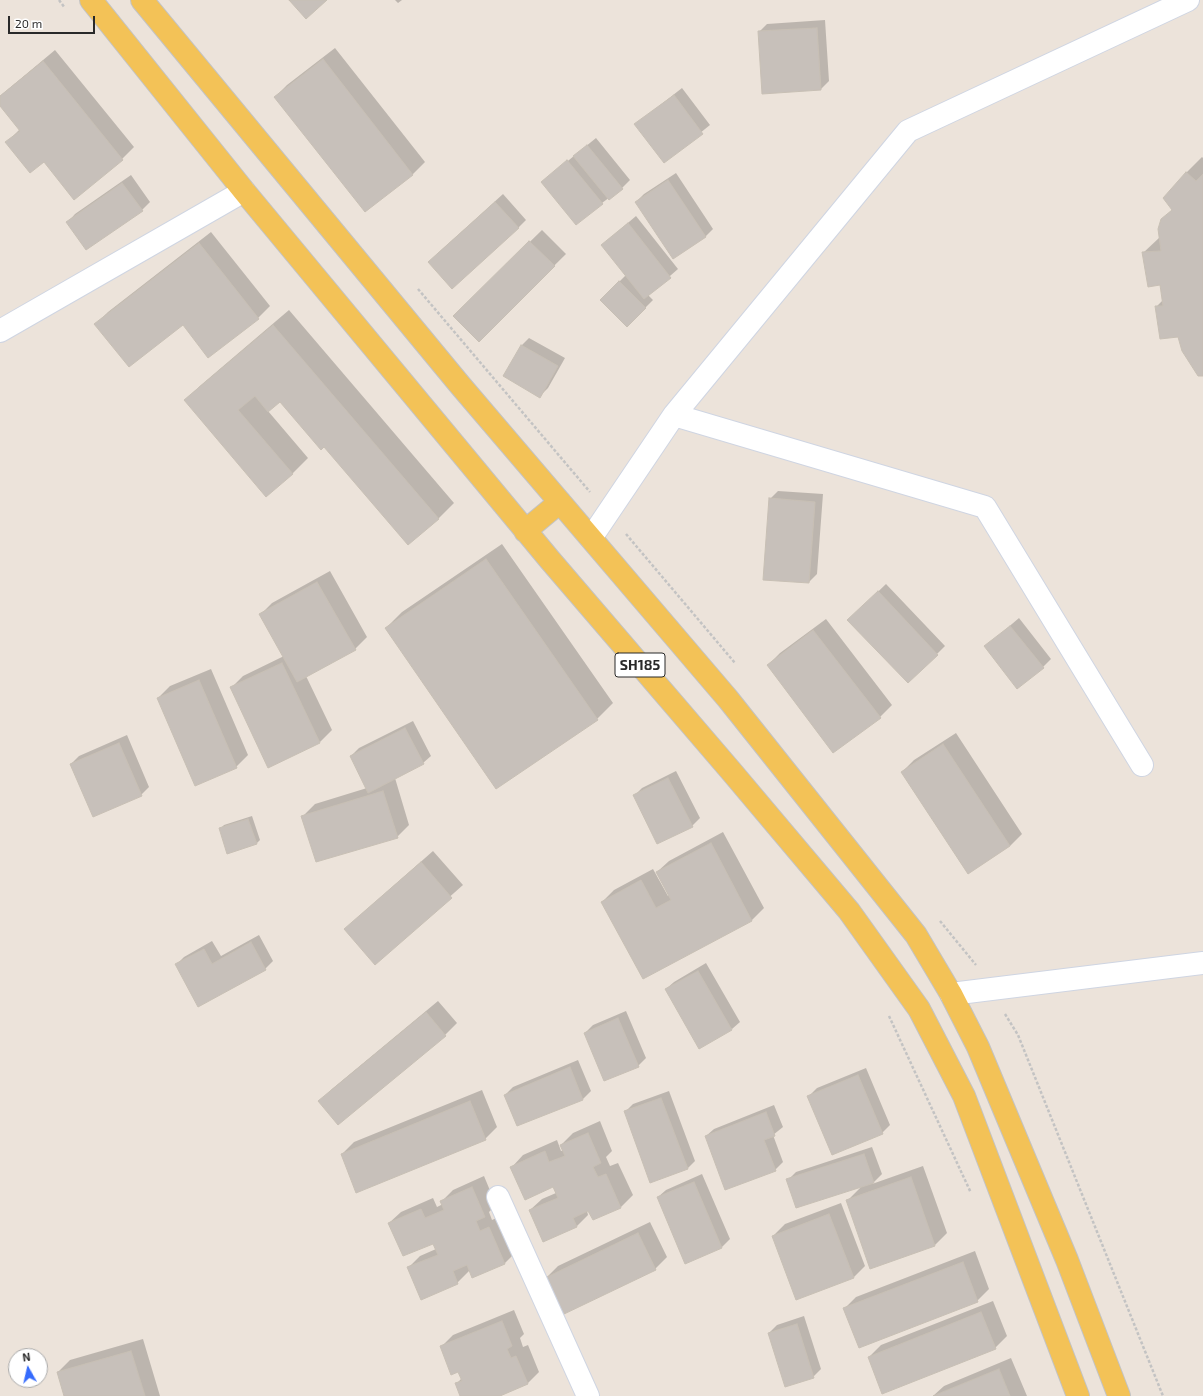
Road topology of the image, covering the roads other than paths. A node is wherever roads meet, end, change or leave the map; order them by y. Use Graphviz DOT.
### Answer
graph roads {
  1 [pos="91,0"];
  2 [pos="1188,0"];
  3 [pos="148,2"];
  4 [pos="244,191"];
  5 [pos="0,331"];
  6 [pos="674,415"];
  7 [pos="560,502"];
  8 [pos="525,531"];
  9 [pos="591,538"];
  10 [pos="1142,766"];
  11 [pos="1203,963"];
  12 [pos="951,994"];
  13 [pos="498,1197"];
  14 [pos="588,1396"];
  15 [pos="1078,1396"];
  16 [pos="1119,1396"];
  1 -- 4 [label="main road, SH185"];
  2 -- 6 [label="street"];
  3 -- 7 [label="main road, SH185"];
  4 -- 5 [label="street"];
  4 -- 8 [label="main road, SH185"];
  6 -- 9 [label="street"];
  6 -- 10 [label="street"];
  7 -- 8 [label="main road"];
  7 -- 9 [label="main road, SH185"];
  8 -- 15 [label="main road, SH185"];
  9 -- 12 [label="main road, SH185"];
  11 -- 12 [label="street"];
  12 -- 16 [label="main road, SH185"];
  13 -- 14 [label="street"];
}
